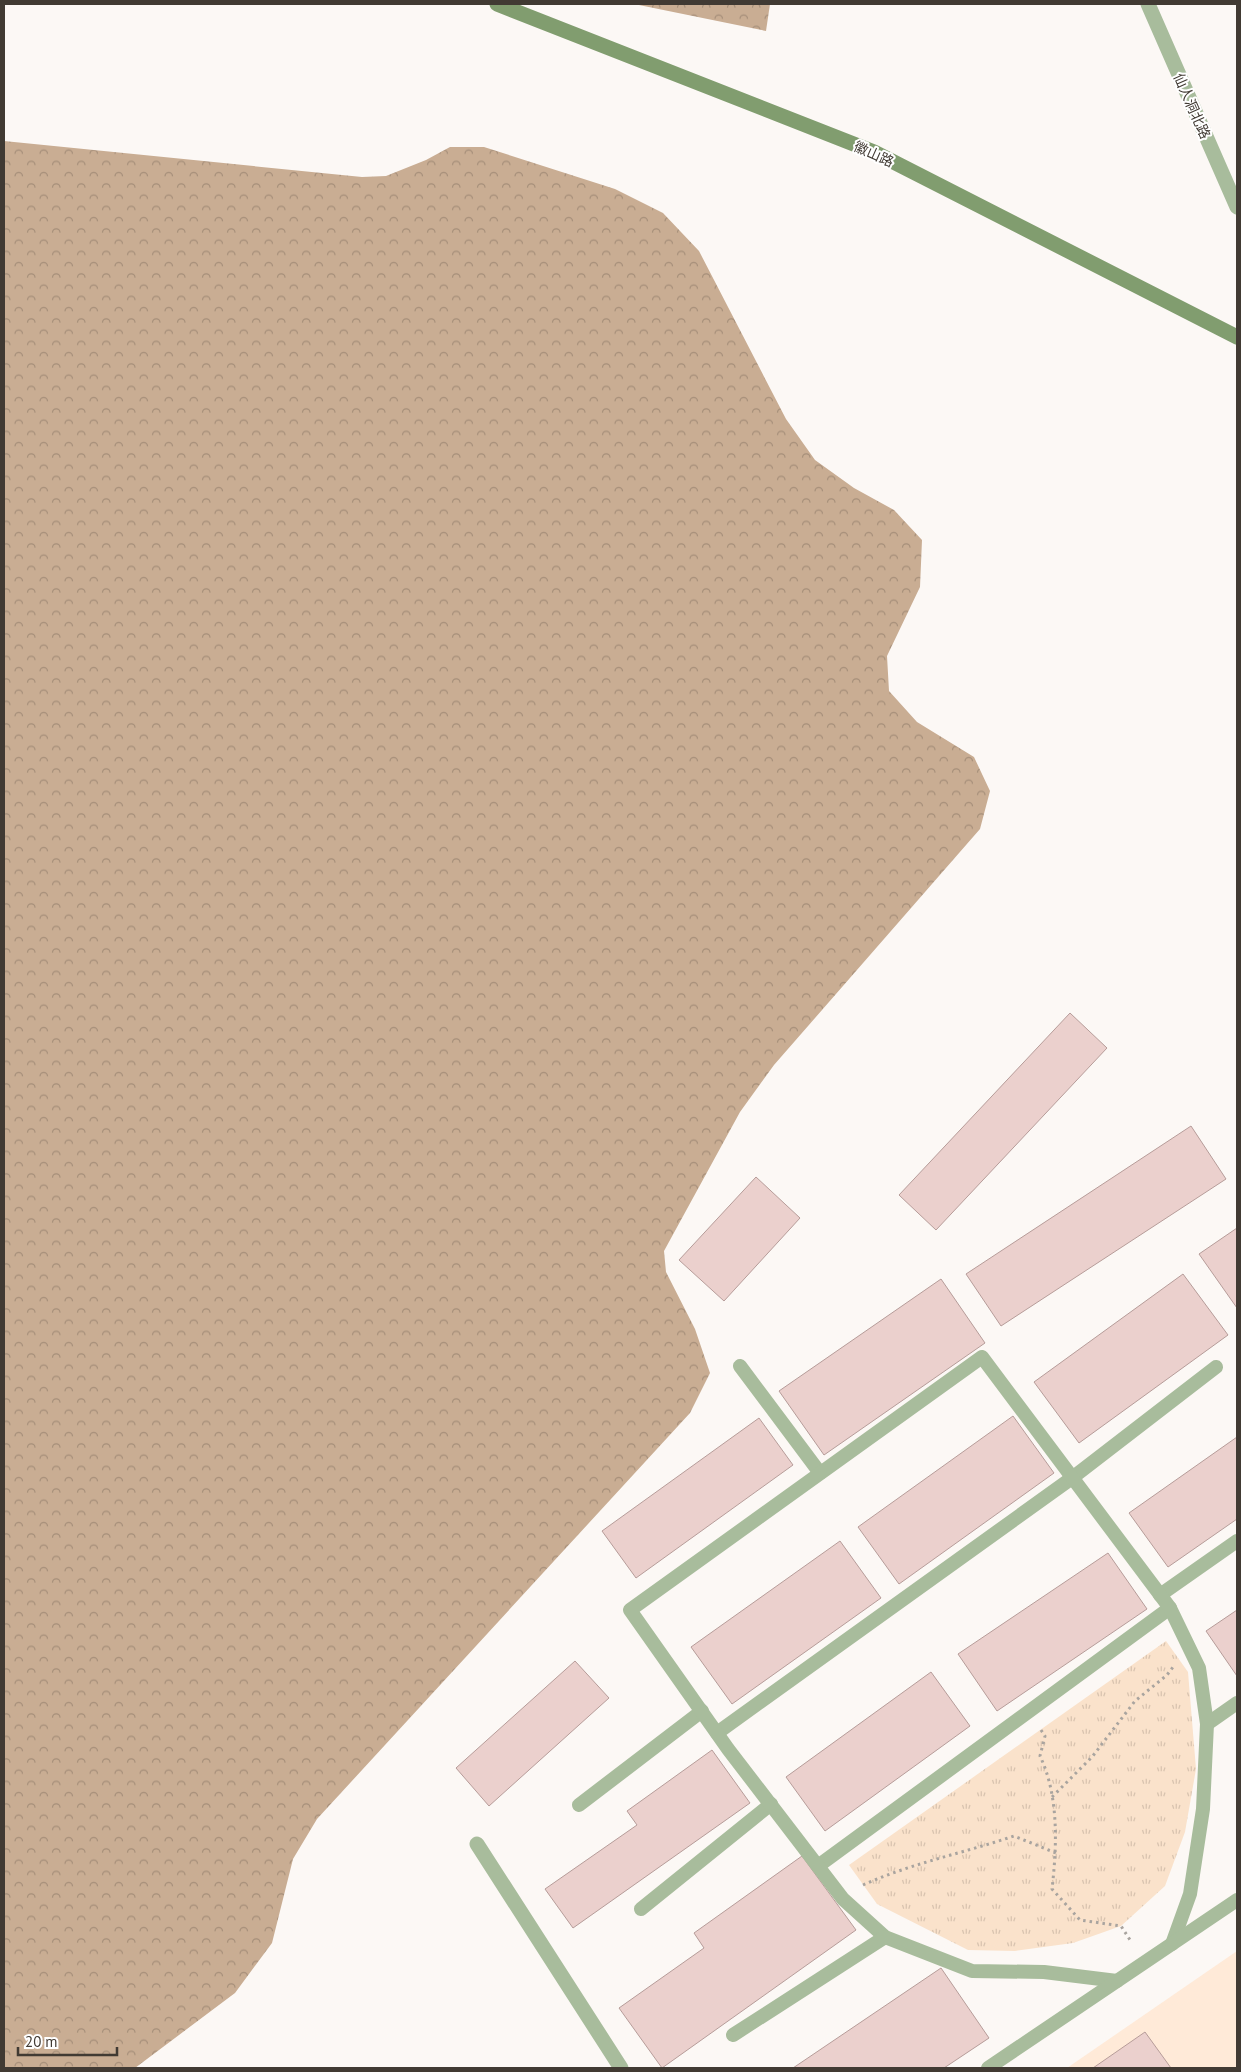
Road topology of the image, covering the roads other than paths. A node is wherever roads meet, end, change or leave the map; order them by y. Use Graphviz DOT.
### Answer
graph roads {
  1 [pos="497,4"];
  2 [pos="1148,4"];
  3 [pos="1237,207"];
  4 [pos="1237,337"];
  5 [pos="740,1366"];
  6 [pos="1216,1367"];
  7 [pos="820,1473"];
  8 [pos="1072,1478"];
  9 [pos="1237,1541"];
  10 [pos="1160,1595"];
  11 [pos="1170,1608"];
  12 [pos="1237,1703"];
  13 [pos="702,1711"];
  14 [pos="1207,1724"];
  15 [pos="717,1733"];
  16 [pos="771,1804"];
  17 [pos="579,1805"];
  18 [pos="477,1844"];
  19 [pos="818,1866"];
  20 [pos="1237,1900"];
  21 [pos="641,1909"];
  22 [pos="885,1937"];
  23 [pos="1172,1944"];
  24 [pos="1117,1982"];
  25 [pos="733,2035"];
  26 [pos="621,2068"];
  27 [pos="988,2068"];
  1 -- 4 [label="street, 徽山路"];
  2 -- 3 [label="street, 仙人洞北路"];
  5 -- 7 [label="lane"];
  6 -- 8 [label="lane"];
  7 -- 8 [label="lane"];
  7 -- 13 [label="lane"];
  8 -- 10 [label="lane"];
  8 -- 15 [label="lane"];
  9 -- 10 [label="lane"];
  10 -- 11 [label="lane"];
  11 -- 14 [label="lane"];
  11 -- 19 [label="lane"];
  12 -- 14 [label="lane"];
  13 -- 15 [label="lane"];
  13 -- 17 [label="lane"];
  14 -- 23 [label="lane"];
  15 -- 16 [label="lane"];
  16 -- 19 [label="lane"];
  16 -- 21 [label="lane"];
  18 -- 26 [label="street"];
  19 -- 22 [label="lane"];
  20 -- 23 [label="lane"];
  22 -- 24 [label="lane"];
  22 -- 25 [label="lane"];
  23 -- 24 [label="lane"];
  24 -- 27 [label="lane"];
}
